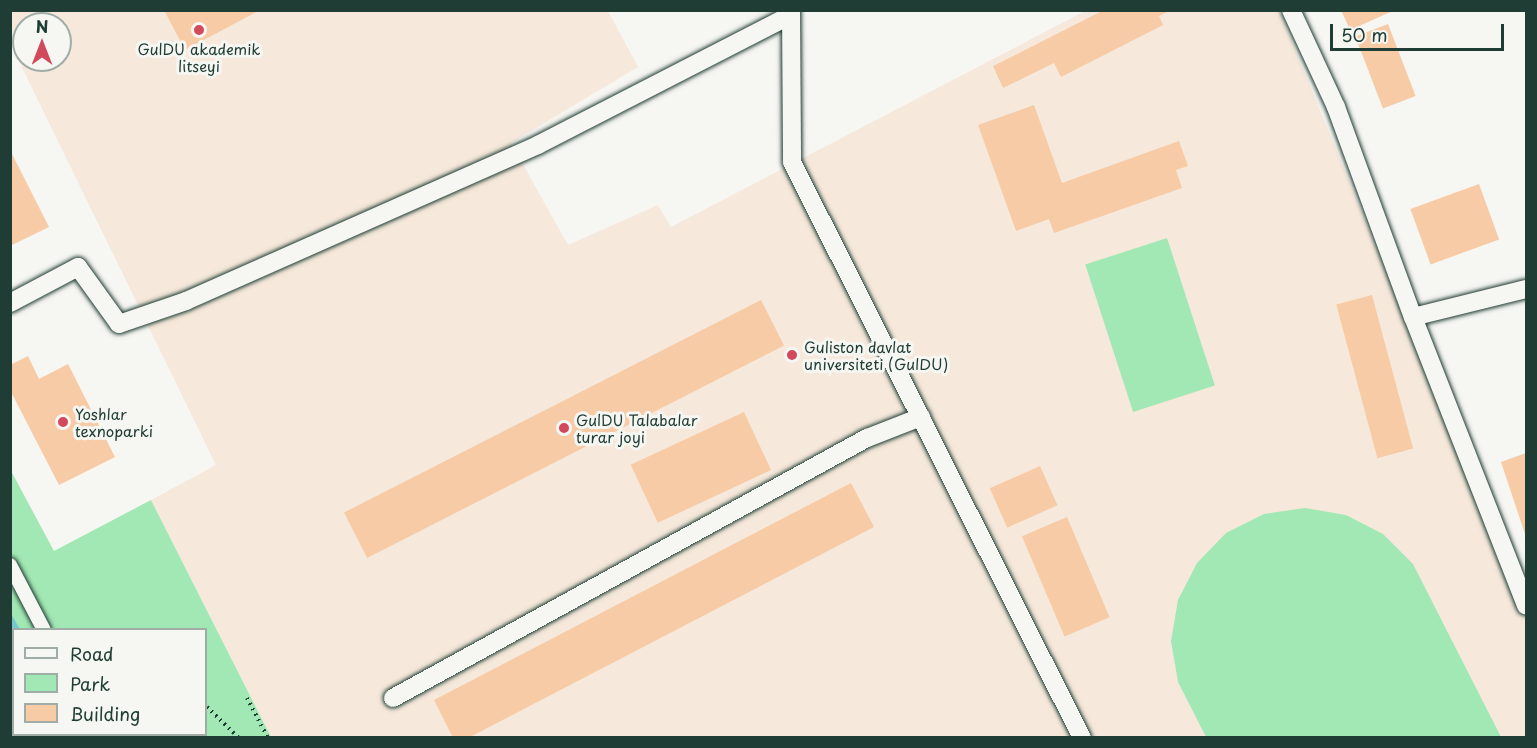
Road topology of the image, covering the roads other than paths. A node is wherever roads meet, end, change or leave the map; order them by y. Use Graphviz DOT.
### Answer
graph roads {
  1 [pos="1291,10"];
  2 [pos="791,13"];
  3 [pos="1527,289"];
  4 [pos="10,303"];
  5 [pos="1413,316"];
  6 [pos="921,417"];
  7 [pos="10,565"];
  8 [pos="1527,606"];
  9 [pos="43,628"];
  10 [pos="393,698"];
  11 [pos="1082,738"];
  1 -- 5 [label="street"];
  2 -- 4 [label="street"];
  2 -- 6 [label="street"];
  3 -- 5 [label="street"];
  5 -- 8 [label="street"];
  6 -- 10 [label="street"];
  6 -- 11 [label="street"];
  7 -- 9 [label="street"];
}
